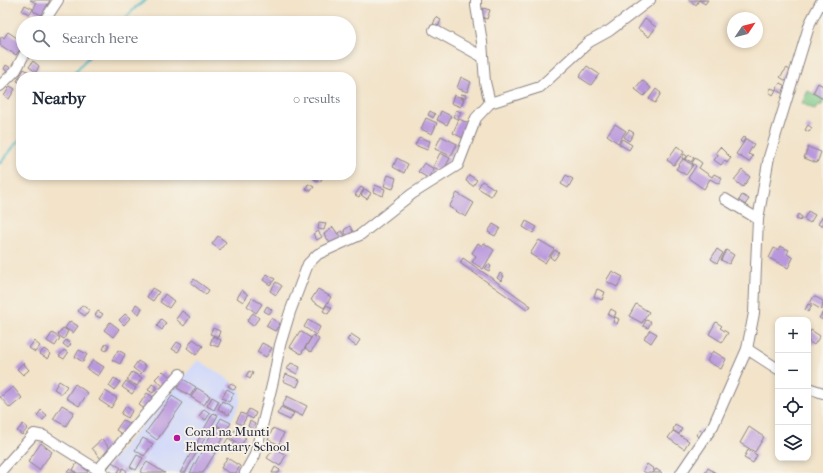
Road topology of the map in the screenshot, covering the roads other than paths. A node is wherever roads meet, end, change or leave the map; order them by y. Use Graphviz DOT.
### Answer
graph roads {
  1 [pos="58,0"];
  2 [pos="476,0"];
  3 [pos="650,0"];
  4 [pos="822,0"];
  5 [pos="48,16"];
  6 [pos="434,30"];
  7 [pos="483,57"];
  8 [pos="21,60"];
  9 [pos="0,86"];
  10 [pos="490,103"];
  11 [pos="725,199"];
  12 [pos="758,219"];
  13 [pos="747,349"];
  14 [pos="775,367"];
  15 [pos="180,374"];
  16 [pos="811,389"];
  17 [pos="823,393"];
  18 [pos="0,472"];
  19 [pos="101,472"];
  20 [pos="245,473"];
  21 [pos="682,473"];
  1 -- 5 [label="street"];
  2 -- 7 [label="street"];
  3 -- 10 [label="street"];
  4 -- 12 [label="street"];
  6 -- 7 [label="street"];
  7 -- 10 [label="street"];
  8 -- 9 [label="street"];
  10 -- 20 [label="street"];
  11 -- 12 [label="street"];
  12 -- 13 [label="street"];
  13 -- 14 [label="street"];
  13 -- 21 [label="street"];
  15 -- 19 [label="street"];
  16 -- 17 [label="street"];
  18 -- 19 [label="street"];
}
